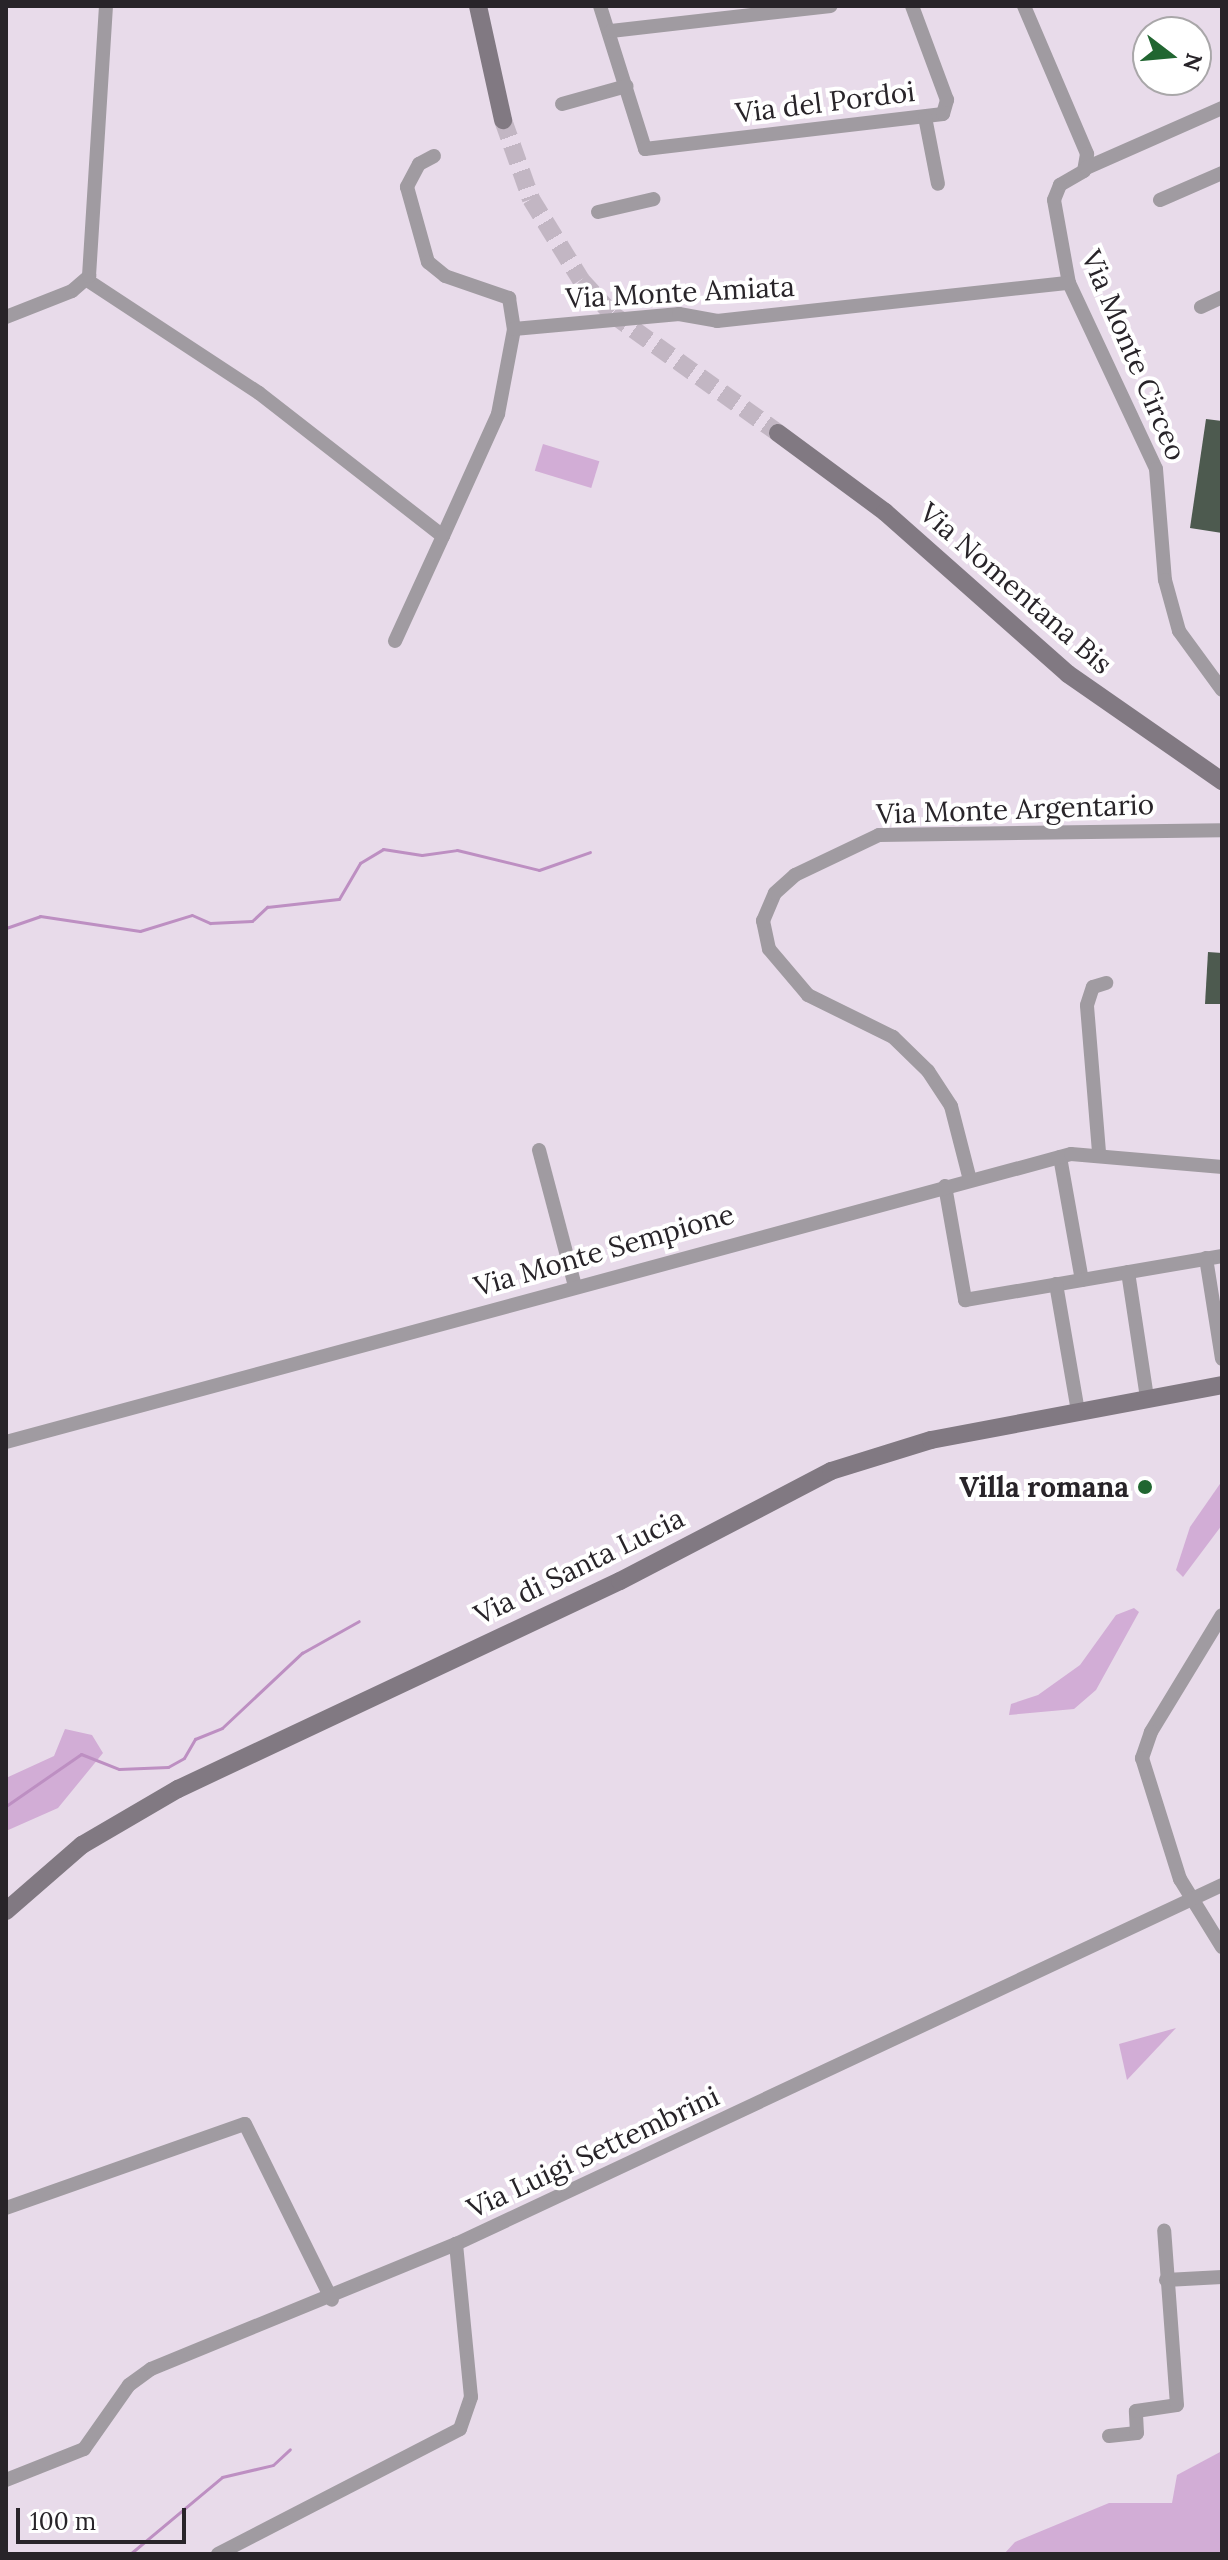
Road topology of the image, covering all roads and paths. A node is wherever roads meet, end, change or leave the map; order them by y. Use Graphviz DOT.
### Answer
graph roads {
  1 [pos="106,6"];
  2 [pos="478,6"];
  3 [pos="600,6"];
  4 [pos="831,6"];
  5 [pos="912,6"];
  6 [pos="1024,6"];
  7 [pos="611,31"];
  8 [pos="627,86"];
  9 [pos="562,104"];
  10 [pos="1222,108"];
  11 [pos="925,117"];
  12 [pos="503,120"];
  13 [pos="434,156"];
  14 [pos="1086,168"];
  15 [pos="1222,173"];
  16 [pos="938,184"];
  17 [pos="654,199"];
  18 [pos="1160,200"];
  19 [pos="598,212"];
  20 [pos="87,280"];
  21 [pos="1069,283"];
  22 [pos="1222,297"];
  23 [pos="1201,307"];
  24 [pos="6,317"];
  25 [pos="514,329"];
  26 [pos="778,433"];
  27 [pos="443,536"];
  28 [pos="395,641"];
  29 [pos="1222,690"];
  30 [pos="1222,781"];
  31 [pos="1222,830"];
  32 [pos="1106,983"];
  33 [pos="539,1150"];
  34 [pos="1099,1152"];
  35 [pos="1060,1157"];
  36 [pos="1222,1167"];
  37 [pos="970,1180"];
  38 [pos="945,1186"];
  39 [pos="1222,1256"];
  40 [pos="1206,1258"];
  41 [pos="1128,1272"];
  42 [pos="1082,1280"];
  43 [pos="1056,1284"];
  44 [pos="575,1286"];
  45 [pos="1222,1359"];
  46 [pos="1222,1385"];
  47 [pos="1147,1397"];
  48 [pos="1078,1411"];
  49 [pos="6,1442"];
  50 [pos="1222,1615"];
  51 [pos="1222,1885"];
  52 [pos="1190,1899"];
  53 [pos="6,1911"];
  54 [pos="1222,1947"];
  55 [pos="6,2208"];
  56 [pos="1164,2230"];
  57 [pos="456,2244"];
  58 [pos="1222,2277"];
  59 [pos="1166,2280"];
  60 [pos="332,2300"];
  61 [pos="1109,2436"];
  62 [pos="6,2480"];
  63 [pos="218,2554"];
  1 -- 20 [label="street"];
  2 -- 12 [label="street"];
  3 -- 7 [label="street"];
  4 -- 7 [label="street"];
  5 -- 11 [label="street, Via del Pordoi"];
  6 -- 14 [label="street"];
  7 -- 8 [label="street"];
  8 -- 9 [label="street"];
  8 -- 11 [label="street, Via del Pordoi"];
  10 -- 14 [label="street, Via Monte Circeo"];
  11 -- 16 [label="street"];
  13 -- 25 [label="street"];
  14 -- 21 [label="street, Via Monte Circeo"];
  15 -- 18 [label="street"];
  17 -- 19 [label="street"];
  20 -- 24 [label="street"];
  20 -- 27 [label="street"];
  21 -- 25 [label="street, Via Monte Amiata"];
  21 -- 29 [label="street, Via Monte Circeo"];
  22 -- 23 [label="street"];
  25 -- 27 [label="street"];
  26 -- 30 [label="street, Via Nomentana Bis"];
  27 -- 28 [label="street"];
  31 -- 37 [label="street, Via Monte Argentario"];
  32 -- 34 [label="street"];
  33 -- 44 [label="street"];
  34 -- 35 [label="street, Via Monte Sempione"];
  34 -- 36 [label="street, Via Monte Sempione"];
  35 -- 37 [label="street, Via Monte Sempione"];
  35 -- 42 [label="street"];
  37 -- 38 [label="street, Via Monte Sempione"];
  38 -- 43 [label="street"];
  38 -- 44 [label="street, Via Monte Sempione"];
  39 -- 40 [label="street"];
  40 -- 41 [label="street"];
  40 -- 45 [label="street"];
  41 -- 42 [label="street"];
  41 -- 47 [label="street"];
  42 -- 43 [label="street"];
  43 -- 48 [label="street"];
  44 -- 49 [label="street, Via Monte Sempione"];
  46 -- 47 [label="street, Via di Santa Lucia"];
  47 -- 48 [label="street, Via di Santa Lucia"];
  48 -- 53 [label="street, Via di Santa Lucia"];
  50 -- 52 [label="street"];
  51 -- 52 [label="street, Via Luigi Settembrini"];
  52 -- 54 [label="street"];
  52 -- 57 [label="street, Via Luigi Settembrini"];
  55 -- 60 [label="street"];
  56 -- 59 [label="street"];
  57 -- 60 [label="street, Via Luigi Settembrini"];
  57 -- 63 [label="street"];
  58 -- 59 [label="street"];
  59 -- 61 [label="street"];
  60 -- 62 [label="street, Via Luigi Settembrini"];
}
